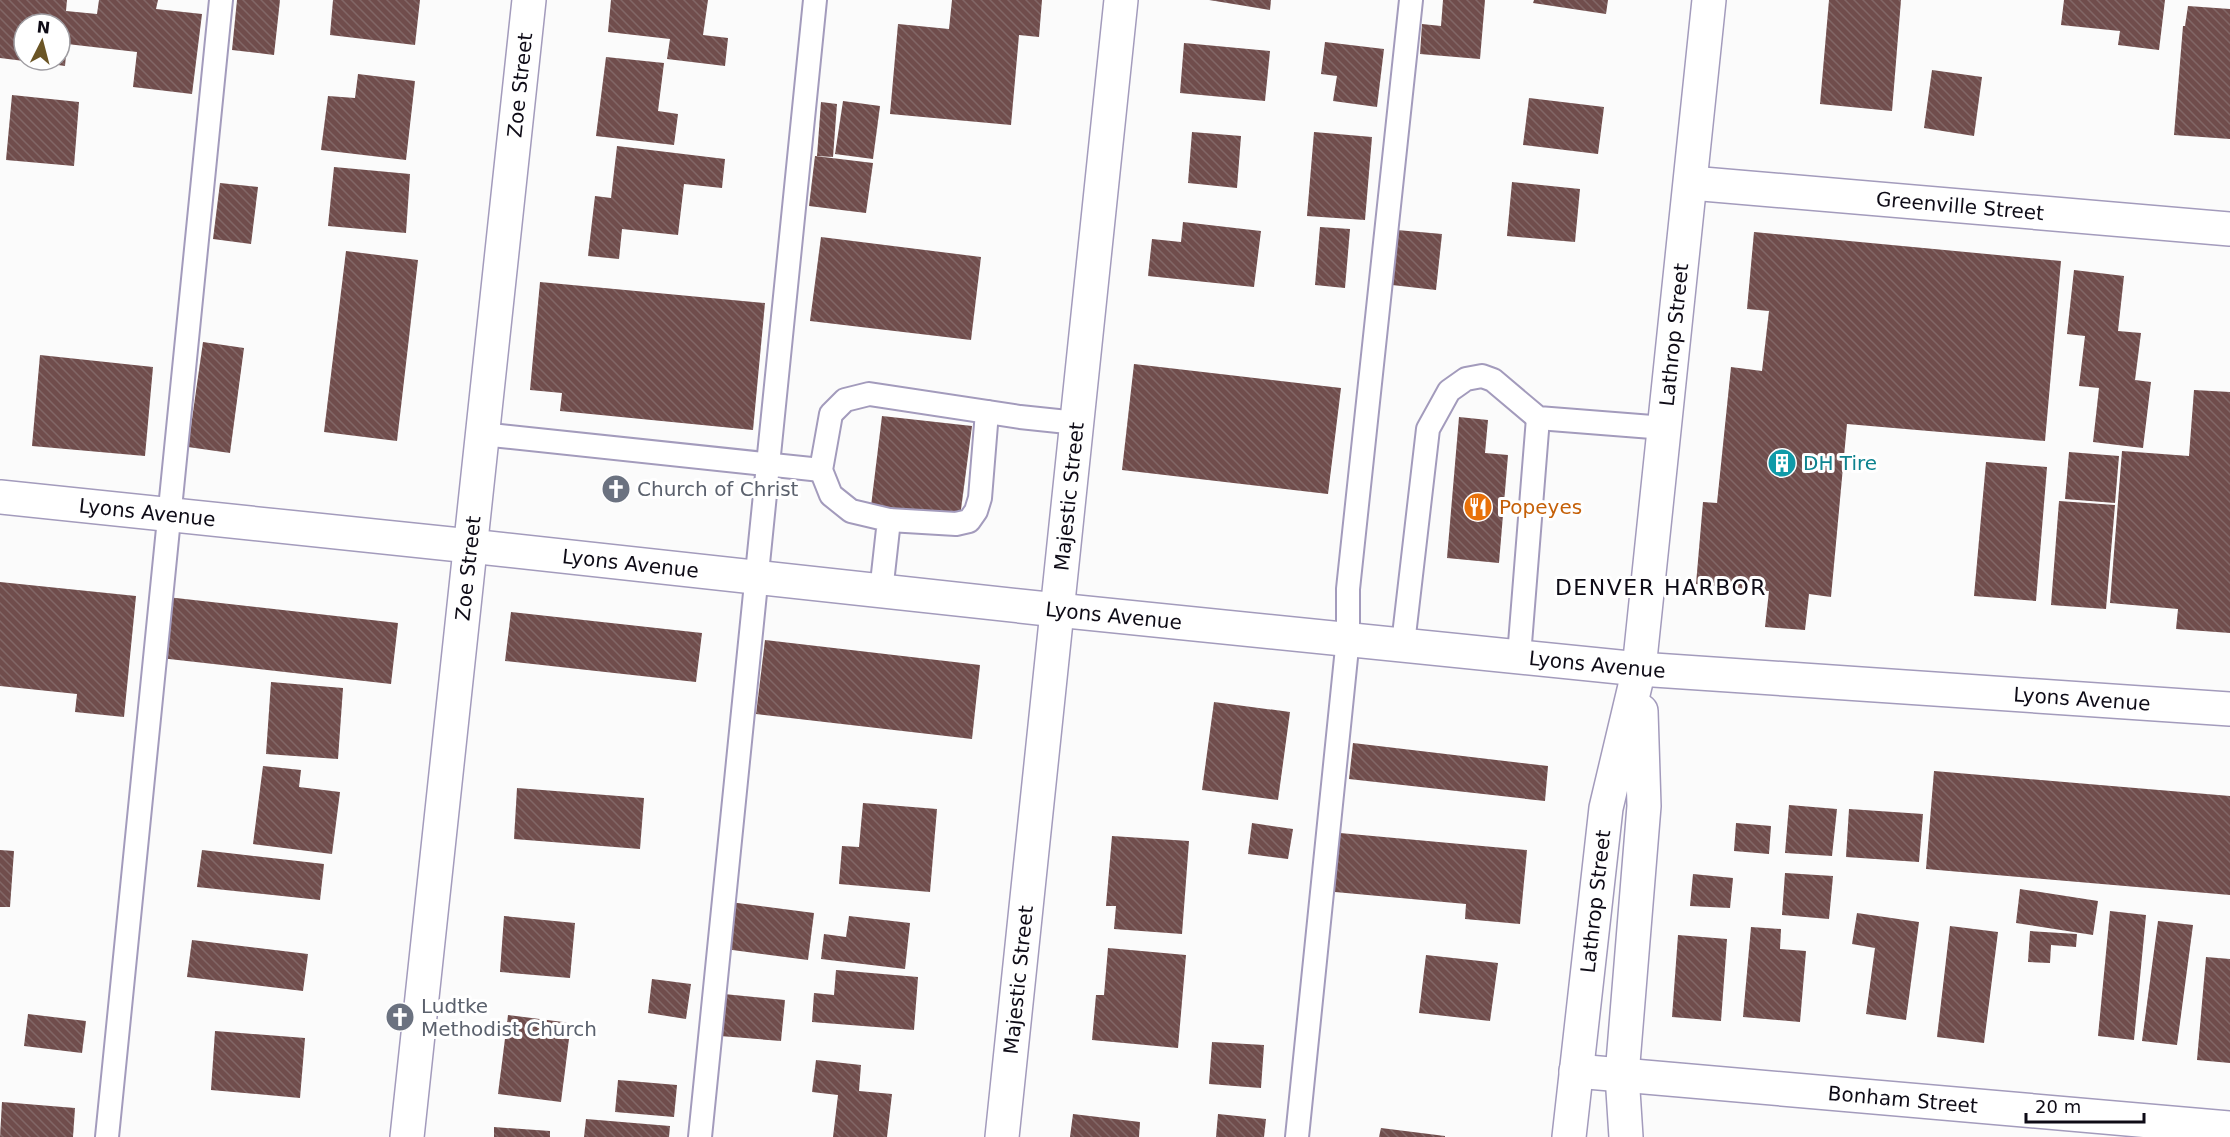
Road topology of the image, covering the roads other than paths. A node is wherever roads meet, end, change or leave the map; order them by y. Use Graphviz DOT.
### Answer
graph roads {
  1 [pos="221,0"];
  2 [pos="529,0"];
  3 [pos="815,0"];
  4 [pos="1121,0"];
  5 [pos="1412,0"];
  6 [pos="1709,0"];
  7 [pos="1692,183"];
  8 [pos="2230,229"];
  9 [pos="987,412"];
  10 [pos="1538,418"];
  11 [pos="1077,423"];
  12 [pos="1665,428"];
  13 [pos="483,434"];
  14 [pos="769,464"];
  15 [pos="821,470"];
  16 [pos="0,497"];
  17 [pos="170,516"];
  18 [pos="889,520"];
  19 [pos="470,546"];
  20 [pos="757,579"];
  21 [pos="881,592"];
  22 [pos="1057,610"];
  23 [pos="1348,638"];
  24 [pos="1403,644"];
  25 [pos="1520,656"];
  26 [pos="1639,669"];
  27 [pos="2230,709"];
  28 [pos="1576,1071"];
  29 [pos="1623,1075"];
  30 [pos="2230,1128"];
  31 [pos="107,1137"];
  32 [pos="407,1137"];
  33 [pos="700,1137"];
  34 [pos="1002,1137"];
  35 [pos="1298,1137"];
  36 [pos="1569,1137"];
  37 [pos="1626,1137"];
  1 -- 17 [label="lane"];
  2 -- 13 [label="street, Zoe Street"];
  3 -- 14 [label="lane"];
  4 -- 11 [label="street, Majestic Street"];
  5 -- 23 [label="lane"];
  6 -- 7 [label="street, Lathrop Street"];
  7 -- 8 [label="street, Greenville Street"];
  7 -- 12 [label="street, Lathrop Street"];
  9 -- 11 [label="lane"];
  9 -- 15 [label="lane"];
  9 -- 18 [label="lane"];
  10 -- 12 [label="lane"];
  10 -- 24 [label="lane"];
  10 -- 25 [label="lane"];
  11 -- 22 [label="street, Majestic Street"];
  12 -- 26 [label="street, Lathrop Street"];
  13 -- 14 [label="lane"];
  13 -- 19 [label="street, Zoe Street"];
  14 -- 15 [label="lane"];
  14 -- 20 [label="lane"];
  15 -- 18 [label="lane"];
  16 -- 17 [label="street, Lyons Avenue"];
  17 -- 19 [label="street, Lyons Avenue"];
  17 -- 31 [label="lane"];
  18 -- 21 [label="lane"];
  19 -- 20 [label="street, Lyons Avenue"];
  19 -- 32 [label="street, Zoe Street"];
  20 -- 21 [label="street, Lyons Avenue"];
  20 -- 33 [label="lane"];
  21 -- 22 [label="street, Lyons Avenue"];
  22 -- 23 [label="street, Lyons Avenue"];
  22 -- 34 [label="street, Majestic Street"];
  23 -- 24 [label="street, Lyons Avenue"];
  23 -- 35 [label="lane"];
  24 -- 25 [label="street, Lyons Avenue"];
  25 -- 26 [label="street, Lyons Avenue"];
  26 -- 27 [label="street, Lyons Avenue"];
  26 -- 28 [label="street, Lathrop Street"];
  26 -- 29 [label="street, Lathrop Street"];
  28 -- 29 [label="street, Bonham Street"];
  28 -- 36 [label="street, Lathrop Street"];
  29 -- 30 [label="street, Bonham Street"];
  29 -- 37 [label="street, Lathrop Street"];
}
